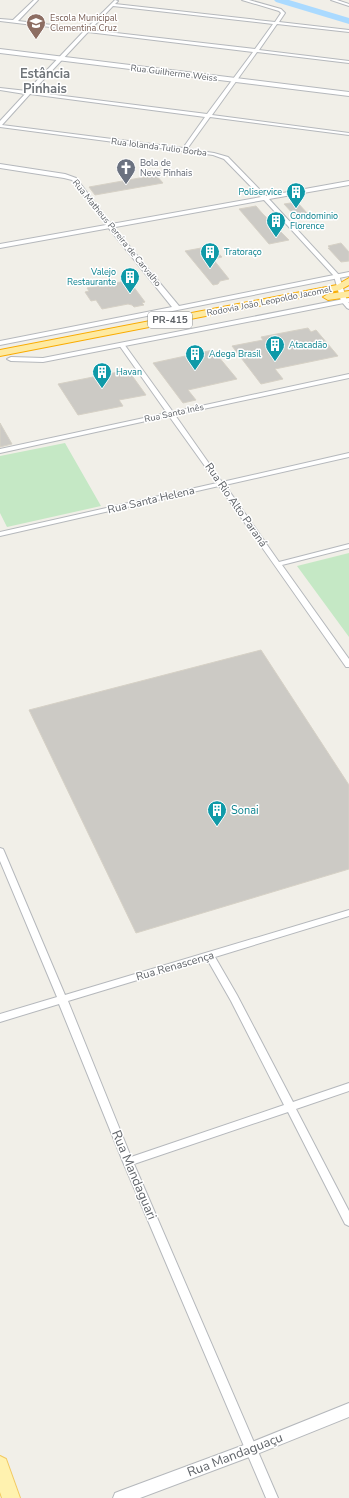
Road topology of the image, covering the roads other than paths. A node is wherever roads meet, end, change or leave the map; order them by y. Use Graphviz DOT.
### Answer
graph roads {
  1 [pos="36,0"];
  2 [pos="117,0"];
  3 [pos="244,0"];
  4 [pos="333,0"];
  5 [pos="349,4"];
  6 [pos="113,5"];
  7 [pos="0,20"];
  8 [pos="14,22"];
  9 [pos="276,23"];
  10 [pos="87,31"];
  11 [pos="349,31"];
  12 [pos="256,51"];
  13 [pos="0,52"];
  14 [pos="0,55"];
  15 [pos="58,61"];
  16 [pos="349,62"];
  17 [pos="234,82"];
  18 [pos="0,88"];
  19 [pos="29,92"];
  20 [pos="349,94"];
  21 [pos="349,97"];
  22 [pos="210,116"];
  23 [pos="0,125"];
  24 [pos="349,134"];
  25 [pos="184,150"];
  26 [pos="0,166"];
  27 [pos="349,183"];
  28 [pos="266,198"];
  29 [pos="109,225"];
  30 [pos="0,246"];
  31 [pos="349,274"];
  32 [pos="337,276"];
  33 [pos="349,281"];
  34 [pos="345,297"];
  35 [pos="177,308"];
  36 [pos="0,344"];
  37 [pos="122,345"];
  38 [pos="0,354"];
  39 [pos="11,359"];
  40 [pos="0,361"];
  41 [pos="349,376"];
  42 [pos="171,414"];
  43 [pos="0,451"];
  44 [pos="349,455"];
  45 [pos="221,484"];
  46 [pos="0,534"];
  47 [pos="349,546"];
  48 [pos="278,564"];
  49 [pos="346,654"];
  50 [pos="349,664"];
  51 [pos="0,852"];
  52 [pos="349,913"];
  53 [pos="210,956"];
  54 [pos="62,999"];
  55 [pos="0,1018"];
  56 [pos="349,1087"];
  57 [pos="291,1108"];
  58 [pos="128,1162"];
  59 [pos="349,1221"];
  60 [pos="349,1410"];
  61 [pos="252,1449"];
  62 [pos="0,1465"];
  63 [pos="11,1498"];
  64 [pos="120,1498"];
  65 [pos="272,1498"];
  1 -- 8 [label="street"];
  2 -- 6 [label="street"];
  3 -- 9 [label="street"];
  4 -- 5 [label="street"];
  6 -- 9 [label="street"];
  6 -- 10 [label="street"];
  7 -- 8 [label="street"];
  8 -- 10 [label="street"];
  9 -- 11 [label="street"];
  9 -- 12 [label="street"];
  10 -- 12 [label="street"];
  10 -- 15 [label="street"];
  12 -- 16 [label="street"];
  12 -- 17 [label="street"];
  13 -- 15 [label="street, Rua Guilherme Weiss"];
  14 -- 15 [label="street, Rua Guilherme Weiss"];
  15 -- 17 [label="street, Rua Guilherme Weiss"];
  15 -- 19 [label="street"];
  17 -- 20 [label="street, Rua Guilherme Weiss"];
  17 -- 21 [label="street, Rua Guilherme Weiss"];
  17 -- 22 [label="street"];
  18 -- 19 [label="street"];
  19 -- 22 [label="street"];
  19 -- 23 [label="street"];
  22 -- 24 [label="street"];
  22 -- 25 [label="street"];
  23 -- 25 [label="street, Rua Iolanda Tulio Borba"];
  25 -- 28 [label="street, Rua Iolanda Tulio Borba"];
  26 -- 29 [label="street, Rua Matheus Pereira de Carvalho"];
  27 -- 28 [label="street"];
  28 -- 29 [label="street"];
  28 -- 32 [label="street, Rua Iolanda Tulio Borba"];
  29 -- 30 [label="street"];
  29 -- 35 [label="street, Rua Matheus Pereira de Carvalho"];
  31 -- 32 [label="street, Rodovia João Leopoldo Jacomel"];
  32 -- 34 [label="street, Rua Iolanda Tulio Borba"];
  32 -- 35 [label="street, Rodovia João Leopoldo Jacomel"];
  33 -- 34 [label="highway, Rodovia João Leopoldo Jacomel / PR-415"];
  34 -- 37 [label="street, Rodovia João Leopoldo Jacomel"];
  34 -- 38 [label="highway, Rodovia João Leopoldo Jacomel / PR-415"];
  34 -- 39 [label="highway, Rodovia João Leopoldo Jacomel / PR-415"];
  35 -- 36 [label="street, Rodovia João Leopoldo Jacomel"];
  37 -- 39 [label="street, Rodovia João Leopoldo Jacomel"];
  37 -- 42 [label="street, Rua Rio Alto Paraná"];
  39 -- 40 [label="highway, Rodovia João Leopoldo Jacomel / PR-415"];
  41 -- 42 [label="street, Rua Santa Inês"];
  42 -- 43 [label="street, Rua Santa Inês"];
  42 -- 45 [label="street, Rua Rio Alto Paraná"];
  44 -- 45 [label="street, Rua Santa Helena"];
  45 -- 46 [label="street, Rua Santa Helena"];
  45 -- 48 [label="street, Rua Rio Alto Paraná"];
  47 -- 48 [label="street"];
  48 -- 49 [label="street, Rua Rio Alto Paraná"];
  49 -- 50 [label="street, Rua Rio Alto Paraná"];
  51 -- 54 [label="street, Rua Mandaguari"];
  52 -- 53 [label="street, Rua Renascença"];
  53 -- 54 [label="street, Rua Renascença"];
  53 -- 57 [label="street"];
  54 -- 55 [label="street, Rua Renascença"];
  54 -- 58 [label="street, Rua Mandaguari"];
  56 -- 57 [label="street"];
  57 -- 58 [label="street"];
  57 -- 59 [label="street"];
  58 -- 61 [label="street, Rua Mandaguari"];
  60 -- 61 [label="street, Rua Mandaguaçu"];
  61 -- 64 [label="street, Rua Mandaguaçu"];
  61 -- 65 [label="street, Rua Mandaguari"];
  62 -- 63 [label="main road"];
}
